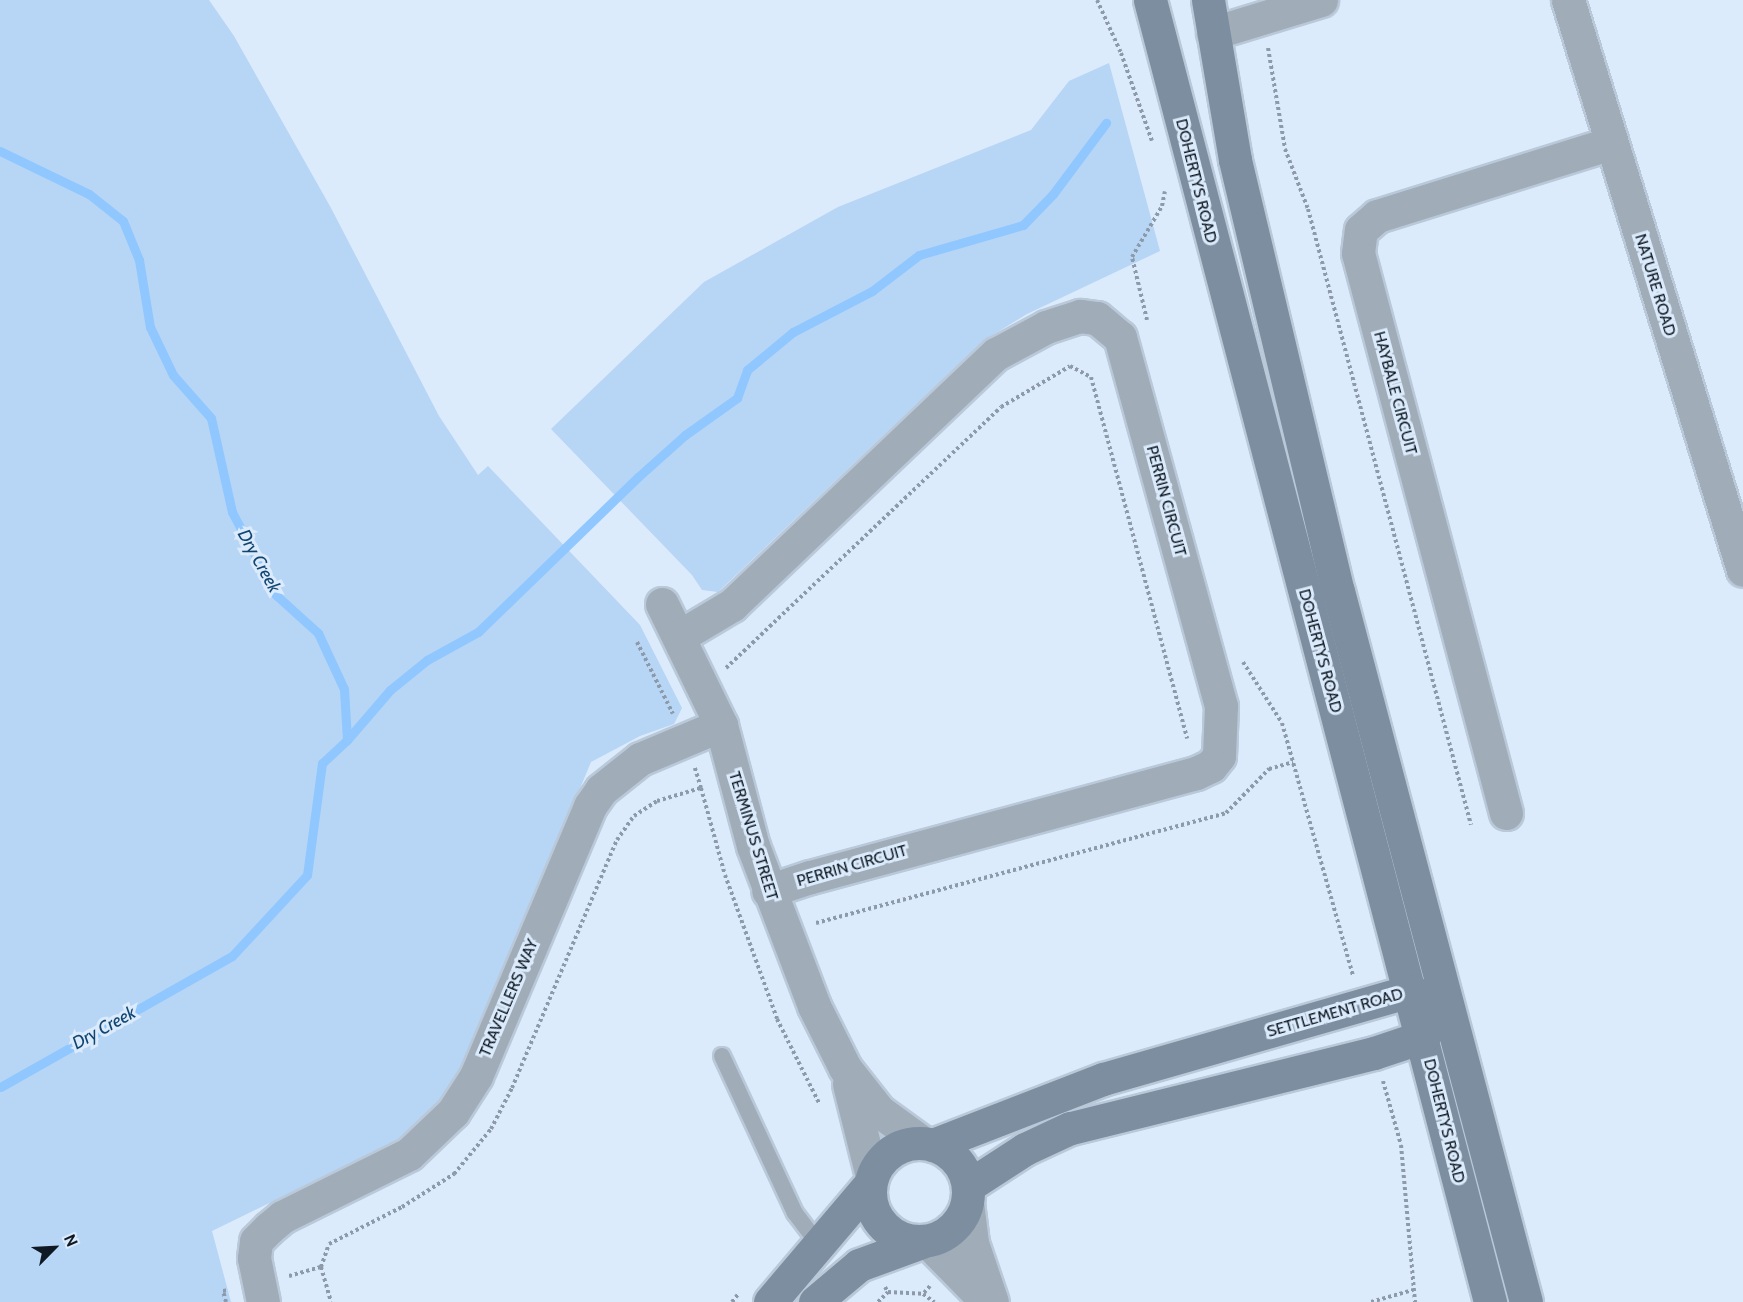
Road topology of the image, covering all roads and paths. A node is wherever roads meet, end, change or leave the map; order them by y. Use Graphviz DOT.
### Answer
graph roads {
  1 [pos="1097,0"];
  2 [pos="1150,0"];
  3 [pos="1208,0"];
  4 [pos="1321,0"];
  5 [pos="1568,0"];
  6 [pos="1262,18"];
  7 [pos="1213,33"];
  8 [pos="1152,143"];
  9 [pos="1611,143"];
  10 [pos="1164,185"];
  11 [pos="1150,330"];
  12 [pos="1743,570"];
  13 [pos="662,604"];
  14 [pos="680,636"];
  15 [pos="1240,658"];
  16 [pos="723,670"];
  17 [pos="721,725"];
  18 [pos="1188,743"];
  19 [pos="1293,762"];
  20 [pos="701,788"];
  21 [pos="1506,813"];
  22 [pos="1471,825"];
  23 [pos="768,891"];
  24 [pos="809,924"];
  25 [pos="1409,991"];
  26 [pos="1362,1005"];
  27 [pos="1447,1005"];
  28 [pos="1422,1037"];
  29 [pos="1374,1053"];
  30 [pos="722,1056"];
  31 [pos="845,1068"];
  32 [pos="824,1113"];
  33 [pos="928,1144"];
  34 [pos="871,1180"];
  35 [pos="968,1194"];
  36 [pos="924,1241"];
  37 [pos="820,1246"];
  38 [pos="1413,1290"];
  39 [pos="888,1292"];
  40 [pos="263,1302"];
  41 [pos="770,1302"];
  42 [pos="815,1302"];
  43 [pos="878,1302"];
  44 [pos="987,1302"];
  45 [pos="992,1302"];
  46 [pos="1371,1302"];
  47 [pos="1415,1302"];
  48 [pos="1490,1302"];
  49 [pos="1526,1302"];
  1 -- 8 [label="path"];
  2 -- 25 [label="main road, DOHERTYS ROAD"];
  3 -- 7 [label="main road, DOHERTYS ROAD"];
  4 -- 6 [label="street"];
  5 -- 9 [label="street, NATURE ROAD"];
  6 -- 7 [label="street"];
  6 -- 22 [label="path"];
  7 -- 27 [label="main road, DOHERTYS ROAD"];
  9 -- 12 [label="street, NATURE ROAD"];
  9 -- 21 [label="street, HAYBALE CIRCUIT"];
  10 -- 11 [label="path"];
  13 -- 14 [label="street, TERMINUS STREET"];
  14 -- 17 [label="street, TERMINUS STREET"];
  14 -- 23 [label="street, PERRIN CIRCUIT"];
  15 -- 19 [label="path"];
  16 -- 18 [label="path"];
  17 -- 23 [label="street, TERMINUS STREET"];
  17 -- 40 [label="street, TRAVELLERS WAY"];
  19 -- 24 [label="path"];
  19 -- 26 [label="path"];
  20 -- 32 [label="path"];
  23 -- 31 [label="street, TERMINUS STREET"];
  25 -- 26 [label="main road, SETTLEMENT ROAD"];
  25 -- 27 [label="main road, SETTLEMENT ROAD"];
  25 -- 28 [label="main road, DOHERTYS ROAD"];
  26 -- 33 [label="main road, SETTLEMENT ROAD"];
  27 -- 28 [label="main road"];
  27 -- 49 [label="main road, DOHERTYS ROAD"];
  28 -- 29 [label="main road"];
  28 -- 48 [label="main road, DOHERTYS ROAD"];
  29 -- 35 [label="main road"];
  29 -- 38 [label="path"];
  30 -- 37 [label="lane"];
  31 -- 33 [label="street, TERMINUS STREET"];
  31 -- 34 [label="street, TERMINUS STREET"];
  33 -- 34 [label="main road"];
  33 -- 35 [label="main road"];
  34 -- 36 [label="main road"];
  34 -- 37 [label="main road"];
  35 -- 36 [label="main road"];
  35 -- 45 [label="street"];
  36 -- 42 [label="main road"];
  36 -- 44 [label="street"];
  37 -- 41 [label="main road"];
  38 -- 46 [label="path"];
  38 -- 47 [label="path"];
  39 -- 43 [label="path"];
}
